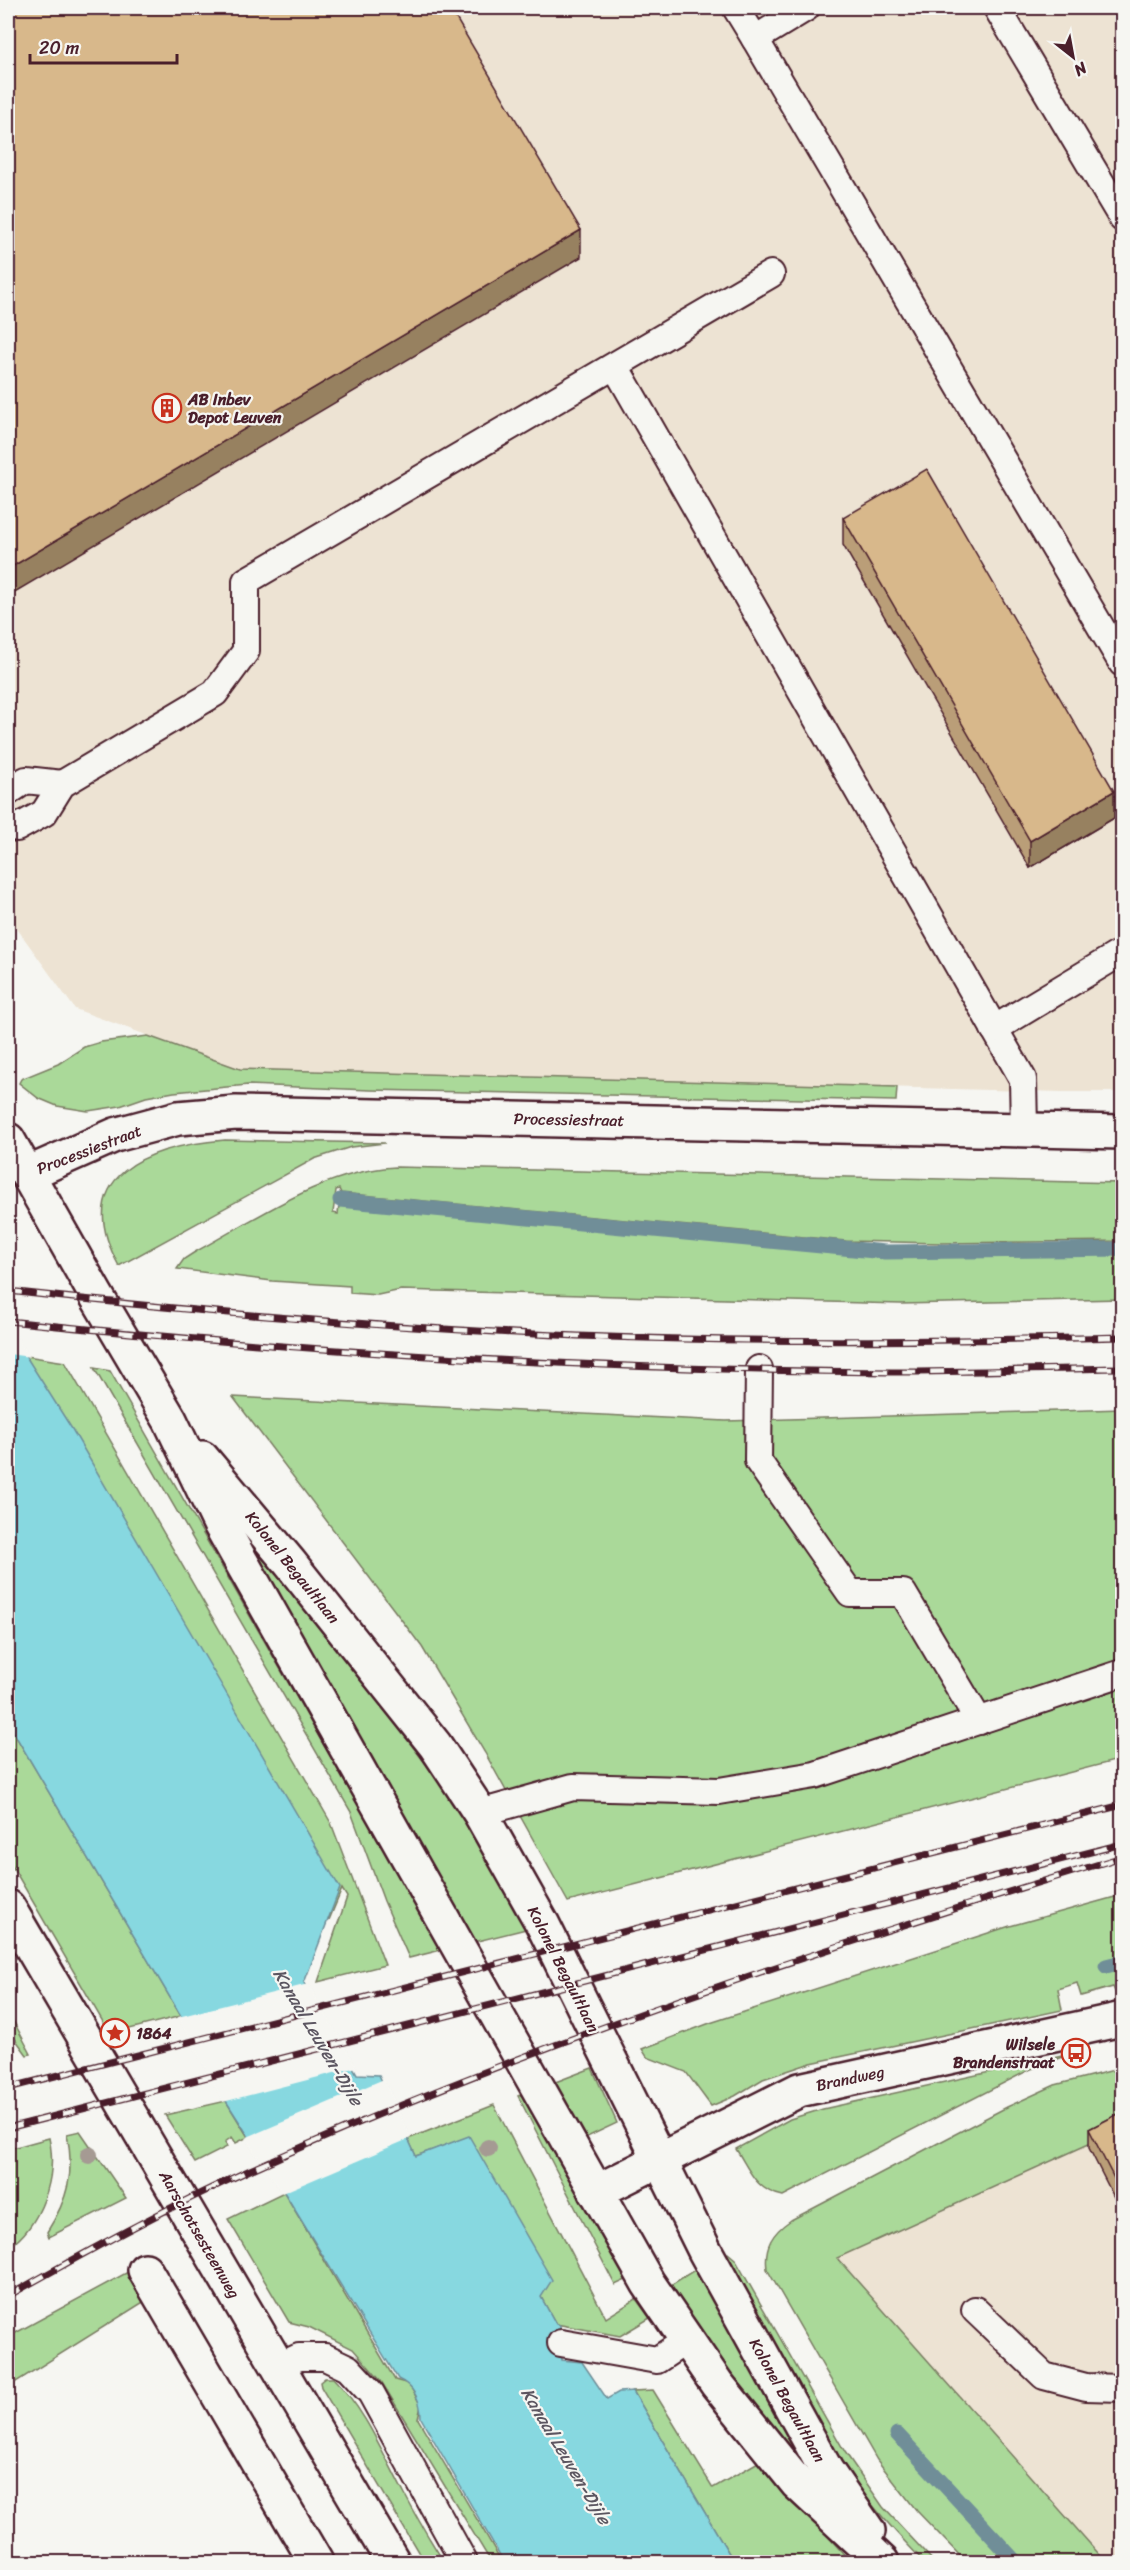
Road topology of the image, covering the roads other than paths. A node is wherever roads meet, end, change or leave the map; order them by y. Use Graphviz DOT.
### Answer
graph roads {
  1 [pos="736,8"];
  2 [pos="806,8"];
  3 [pos="997,8"];
  4 [pos="755,39"];
  5 [pos="1122,218"];
  6 [pos="771,274"];
  7 [pos="615,366"];
  8 [pos="1122,663"];
  9 [pos="62,784"];
  10 [pos="8,792"];
  11 [pos="8,825"];
  12 [pos="1122,952"];
  13 [pos="994,1029"];
  14 [pos="1024,1129"];
  15 [pos="1122,1132"];
  16 [pos="8,1140"];
  17 [pos="27,1174"];
  18 [pos="759,1369"];
  19 [pos="170,1420"];
  20 [pos="1122,1673"];
  21 [pos="979,1721"];
  22 [pos="480,1813"];
  23 [pos="8,1907"];
  24 [pos="1122,2019"];
  25 [pos="660,2159"];
  26 [pos="596,2192"];
  27 [pos="145,2270"];
  28 [pos="975,2310"];
  29 [pos="687,2340"];
  30 [pos="561,2343"];
  31 [pos="278,2367"];
  32 [pos="1122,2388"];
  33 [pos="316,2562"];
  34 [pos="393,2562"];
  35 [pos="465,2562"];
  36 [pos="882,2562"];
  37 [pos="890,2562"];
  1 -- 4 [label="lane"];
  2 -- 4 [label="lane"];
  3 -- 5 [label="lane"];
  4 -- 8 [label="lane"];
  6 -- 7 [label="lane"];
  7 -- 9 [label="lane"];
  7 -- 13 [label="lane"];
  9 -- 10 [label="lane"];
  9 -- 11 [label="lane"];
  12 -- 13 [label="lane"];
  13 -- 14 [label="lane"];
  14 -- 15 [label="street, Processiestraat"];
  14 -- 17 [label="street, Processiestraat"];
  16 -- 17 [label="street, Kolonel Begaultlaan"];
  17 -- 19 [label="street, Kolonel Begaultlaan"];
  18 -- 21 [label="lane"];
  19 -- 22 [label="street, Kolonel Begaultlaan"];
  19 -- 26 [label="street, Kolonel Begaultlaan"];
  20 -- 21 [label="lane"];
  21 -- 22 [label="lane"];
  22 -- 25 [label="street, Kolonel Begaultlaan"];
  23 -- 31 [label="street, Aarschotsesteenweg"];
  24 -- 25 [label="street, Brandweg"];
  25 -- 26 [label="street, Brandweg"];
  25 -- 37 [label="street, Kolonel Begaultlaan"];
  26 -- 29 [label="street, Kolonel Begaultlaan"];
  27 -- 33 [label="street"];
  28 -- 32 [label="lane"];
  29 -- 30 [label="lane"];
  29 -- 36 [label="street, Kolonel Begaultlaan"];
  31 -- 34 [label="street, Aarschotsesteenweg"];
  31 -- 35 [label="lane"];
}
